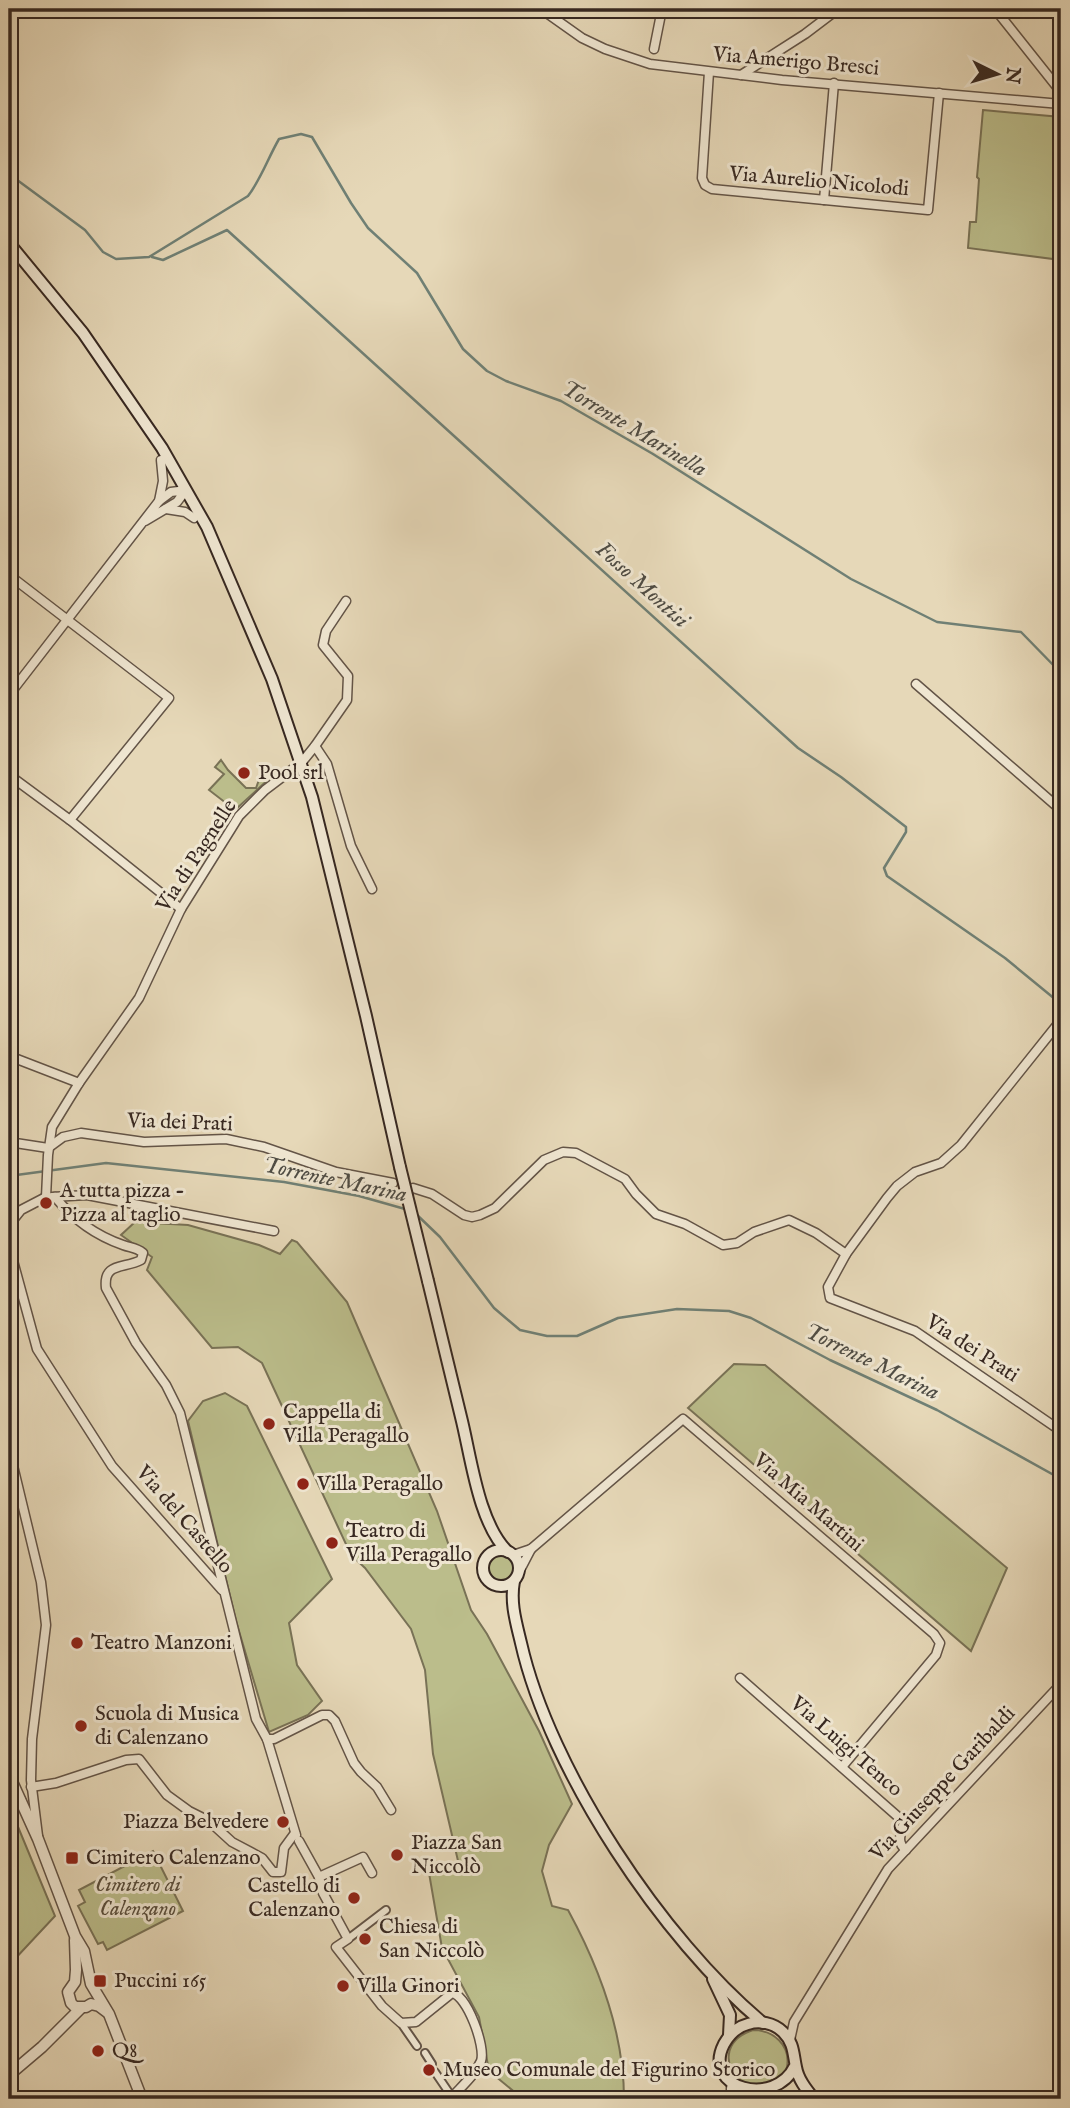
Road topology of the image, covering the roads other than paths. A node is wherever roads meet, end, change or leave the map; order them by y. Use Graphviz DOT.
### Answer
graph roads {
  1 [pos="541,9"];
  2 [pos="662,9"];
  3 [pos="838,9"];
  4 [pos="995,9"];
  5 [pos="654,49"];
  6 [pos="709,72"];
  7 [pos="741,75"];
  8 [pos="834,83"];
  9 [pos="1061,92"];
  10 [pos="939,93"];
  11 [pos="1061,104"];
  12 [pos="824,200"];
  13 [pos="9,243"];
  14 [pos="145,426"];
  15 [pos="161,460"];
  16 [pos="182,492"];
  17 [pos="159,501"];
  18 [pos="166,509"];
  19 [pos="194,517"];
  20 [pos="145,521"];
  21 [pos="220,560"];
  22 [pos="9,575"];
  23 [pos="346,601"];
  24 [pos="68,620"];
  25 [pos="916,684"];
  26 [pos="9,695"];
  27 [pos="315,746"];
  28 [pos="302,762"];
  29 [pos="9,775"];
  30 [pos="1061,810"];
  31 [pos="70,820"];
  32 [pos="372,889"];
  33 [pos="181,909"];
  34 [pos="1061,1020"];
  35 [pos="9,1056"];
  36 [pos="79,1083"];
  37 [pos="9,1142"];
  38 [pos="48,1151"];
  39 [pos="393,1183"];
  40 [pos="413,1188"];
  41 [pos="49,1194"];
  42 [pos="9,1225"];
  43 [pos="274,1231"];
  44 [pos="9,1246"];
  45 [pos="846,1254"];
  46 [pos="1061,1431"];
  47 [pos="9,1449"];
  48 [pos="491,1529"];
  49 [pos="531,1549"];
  50 [pos="511,1553"];
  51 [pos="488,1556"];
  52 [pos="516,1577"];
  53 [pos="495,1585"];
  54 [pos="224,1593"];
  55 [pos="512,1604"];
  56 [pos="740,1678"];
  57 [pos="1061,1684"];
  58 [pos="267,1739"];
  59 [pos="842,1767"];
  60 [pos="9,1775"];
  61 [pos="32,1787"];
  62 [pos="21,1800"];
  63 [pos="391,1810"];
  64 [pos="9,1811"];
  65 [pos="297,1836"];
  66 [pos="38,1839"];
  67 [pos="906,1850"];
  68 [pos="372,1872"];
  69 [pos="319,1877"];
  70 [pos="386,1910"];
  71 [pos="75,1936"];
  72 [pos="348,1939"];
  73 [pos="708,1970"];
  74 [pos="75,1982"];
  75 [pos="91,1984"];
  76 [pos="96,1994"];
  77 [pos="71,2003"];
  78 [pos="86,2006"];
  79 [pos="109,2014"];
  80 [pos="794,2022"];
  81 [pos="401,2023"];
  82 [pos="768,2024"];
  83 [pos="60,2029"];
  84 [pos="729,2035"];
  85 [pos="790,2042"];
  86 [pos="418,2046"];
  87 [pos="425,2053"];
  88 [pos="432,2064"];
  89 [pos="795,2066"];
  90 [pos="435,2072"];
  91 [pos="9,2075"];
  92 [pos="732,2093"];
  93 [pos="453,2098"];
  94 [pos="763,2098"];
  95 [pos="142,2099"];
  96 [pos="790,2099"];
  97 [pos="814,2099"];
  1 -- 6 [label="street, Via Amerigo Bresci"];
  2 -- 5 [label="street"];
  3 -- 7 [label="street"];
  4 -- 9 [label="street"];
  6 -- 7 [label="street, Via Amerigo Bresci"];
  6 -- 12 [label="street, Via Aurelio Nicolodi"];
  7 -- 8 [label="street, Via Amerigo Bresci"];
  8 -- 10 [label="street, Via Amerigo Bresci"];
  8 -- 12 [label="street"];
  10 -- 11 [label="street, Via Amerigo Bresci"];
  10 -- 12 [label="street, Via Aurelio Nicolodi"];
  13 -- 14 [label="main road"];
  14 -- 15 [label="main road"];
  14 -- 16 [label="main road"];
  15 -- 16 [label="main road"];
  15 -- 17 [label="street"];
  16 -- 17 [label="street"];
  16 -- 18 [label="street"];
  16 -- 19 [label="main road"];
  16 -- 21 [label="main road"];
  17 -- 20 [label="street"];
  18 -- 19 [label="street"];
  18 -- 20 [label="street"];
  19 -- 21 [label="main road"];
  20 -- 24 [label="street"];
  21 -- 28 [label="main road"];
  22 -- 24 [label="street"];
  23 -- 27 [label="street, Via di Pagnelle"];
  24 -- 26 [label="street"];
  24 -- 31 [label="street"];
  25 -- 30 [label="street"];
  27 -- 28 [label="street, Via di Pagnelle"];
  27 -- 32 [label="street"];
  28 -- 33 [label="street, Via di Pagnelle"];
  28 -- 48 [label="main road, bridge"];
  29 -- 31 [label="street"];
  31 -- 33 [label="street"];
  33 -- 36 [label="street, Via di Pagnelle"];
  34 -- 45 [label="street"];
  35 -- 36 [label="street"];
  36 -- 38 [label="street, Via di Pagnelle"];
  37 -- 38 [label="street"];
  38 -- 39 [label="street, Via dei Prati"];
  38 -- 41 [label="street, Via di Pagnelle"];
  40 -- 45 [label="street"];
  41 -- 42 [label="street"];
  41 -- 43 [label="street"];
  41 -- 54 [label="street"];
  44 -- 54 [label="street, Via del Castello"];
  45 -- 46 [label="street, Via dei Prati"];
  47 -- 61 [label="street"];
  48 -- 50 [label="main road"];
  48 -- 51 [label="main road"];
  49 -- 50 [label="street, Via Mia Martini"];
  49 -- 52 [label="street, Via Mia Martini"];
  49 -- 59 [label="street, Via Mia Martini"];
  50 -- 51 [label="main road"];
  50 -- 52 [label="main road"];
  51 -- 53 [label="main road"];
  52 -- 53 [label="main road"];
  52 -- 55 [label="main road"];
  53 -- 55 [label="main road"];
  54 -- 58 [label="street, Via del Castello"];
  55 -- 73 [label="main road"];
  56 -- 59 [label="street, Via Luigi Tenco"];
  57 -- 67 [label="street, Via Giuseppe Garibaldi"];
  58 -- 63 [label="street"];
  58 -- 65 [label="street, Via del Castello"];
  59 -- 67 [label="street, Via Luigi Tenco"];
  60 -- 62 [label="street"];
  61 -- 65 [label="street"];
  61 -- 66 [label="street"];
  62 -- 64 [label="street"];
  62 -- 66 [label="street"];
  65 -- 69 [label="street, Via del Castello"];
  66 -- 71 [label="street"];
  67 -- 80 [label="street, Via Giuseppe Garibaldi"];
  68 -- 69 [label="street"];
  69 -- 72 [label="street, Via del Castello"];
  70 -- 72 [label="street"];
  71 -- 74 [label="street"];
  71 -- 75 [label="street"];
  72 -- 81 [label="street, Via del Castello"];
  73 -- 82 [label="main road"];
  73 -- 84 [label="main road"];
  74 -- 75 [label="street"];
  74 -- 77 [label="street"];
  75 -- 76 [label="street"];
  76 -- 78 [label="street"];
  76 -- 79 [label="street"];
  77 -- 78 [label="street"];
  77 -- 83 [label="street"];
  78 -- 79 [label="street"];
  78 -- 83 [label="street"];
  79 -- 95 [label="street"];
  80 -- 82 [label="street"];
  80 -- 85 [label="street, Via Giuseppe Garibaldi"];
  81 -- 86 [label="street, Via del Castello"];
  81 -- 93 [label="street"];
  82 -- 84 [label="main road"];
  82 -- 85 [label="main road"];
  83 -- 91 [label="street"];
  84 -- 92 [label="main road"];
  85 -- 89 [label="main road"];
  87 -- 88 [label="street"];
  89 -- 94 [label="main road"];
  89 -- 97 [label="main road"];
  90 -- 93 [label="street"];
  92 -- 94 [label="main road"];
  94 -- 96 [label="main road"];
}
